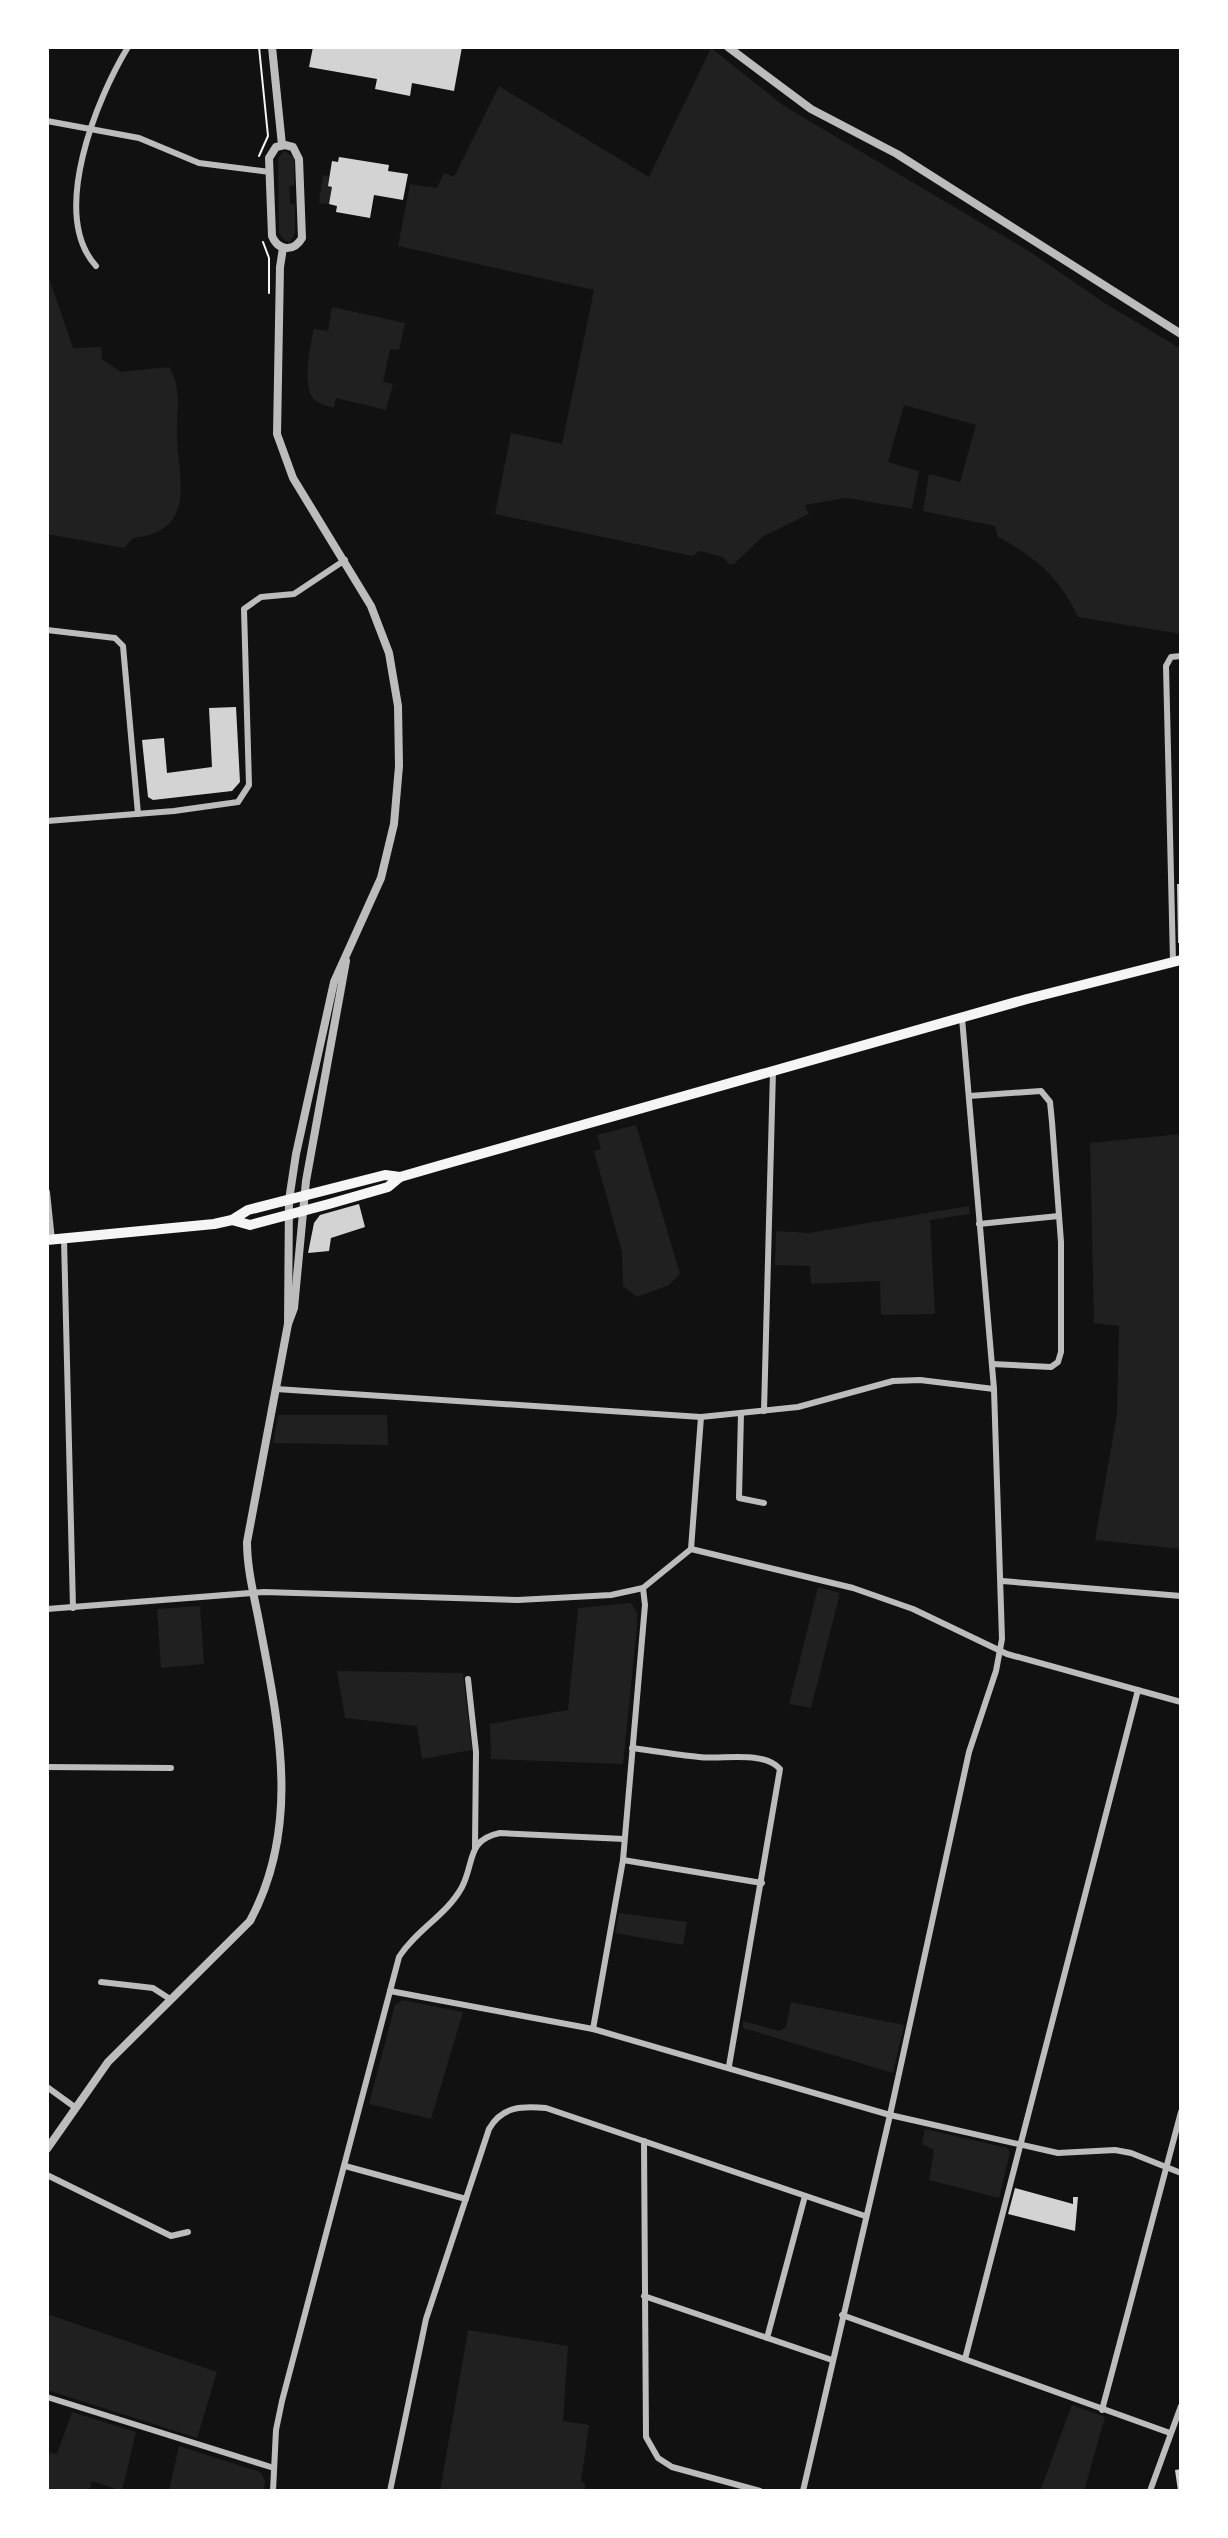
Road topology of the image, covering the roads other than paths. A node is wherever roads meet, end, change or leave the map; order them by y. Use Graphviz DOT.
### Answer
graph roads {
  1 [pos="128,47"];
  2 [pos="272,47"];
  3 [pos="728,47"];
  4 [pos="47,121"];
  5 [pos="92,130"];
  6 [pos="282,145"];
  7 [pos="270,172"];
  8 [pos="284,248"];
  9 [pos="96,266"];
  10 [pos="1181,334"];
  11 [pos="345,560"];
  12 [pos="47,630"];
  13 [pos="1181,656"];
  14 [pos="138,814"];
  15 [pos="47,821"];
  16 [pos="346,961"];
  17 [pos="1177,961"];
  18 [pos="962,1018"];
  19 [pos="773,1071"];
  20 [pos="969,1096"];
  21 [pos="400,1177"];
  22 [pos="47,1192"];
  23 [pos="305,1197"];
  24 [pos="289,1200"];
  25 [pos="304,1211"];
  26 [pos="289,1215"];
  27 [pos="1059,1216"];
  28 [pos="232,1220"];
  29 [pos="979,1224"];
  30 [pos="64,1239"];
  31 [pos="50,1240"];
  32 [pos="288,1324"];
  33 [pos="992,1364"];
  34 [pos="276,1389"];
  35 [pos="994,1389"];
  36 [pos="764,1411"];
  37 [pos="741,1413"];
  38 [pos="701,1418"];
  39 [pos="764,1503"];
  40 [pos="691,1549"];
  41 [pos="1002,1581"];
  42 [pos="643,1588"];
  43 [pos="254,1593"];
  44 [pos="1181,1596"];
  45 [pos="72,1608"];
  46 [pos="47,1609"];
  47 [pos="1000,1651"];
  48 [pos="468,1679"];
  49 [pos="1138,1690"];
  50 [pos="1181,1702"];
  51 [pos="632,1748"];
  52 [pos="47,1767"];
  53 [pos="171,1768"];
  54 [pos="624,1839"];
  55 [pos="475,1847"];
  56 [pos="623,1860"];
  57 [pos="762,1883"];
  58 [pos="102,1982"];
  59 [pos="390,1991"];
  60 [pos="170,1999"];
  61 [pos="593,2029"];
  62 [pos="729,2066"];
  63 [pos="47,2087"];
  64 [pos="76,2108"];
  65 [pos="1181,2112"];
  66 [pos="890,2115"];
  67 [pos="644,2141"];
  68 [pos="1020,2144"];
  69 [pos="47,2149"];
  70 [pos="345,2166"];
  71 [pos="1166,2167"];
  72 [pos="1181,2173"];
  73 [pos="47,2175"];
  74 [pos="805,2196"];
  75 [pos="466,2199"];
  76 [pos="865,2216"];
  77 [pos="188,2232"];
  78 [pos="644,2296"];
  79 [pos="842,2315"];
  80 [pos="768,2338"];
  81 [pos="965,2359"];
  82 [pos="832,2360"];
  83 [pos="47,2397"];
  84 [pos="1181,2406"];
  85 [pos="1102,2410"];
  86 [pos="1170,2434"];
  87 [pos="274,2468"];
  88 [pos="273,2491"];
  89 [pos="390,2491"];
  90 [pos="760,2491"];
  91 [pos="803,2491"];
  92 [pos="1150,2491"];
  1 -- 5 [label="street"];
  2 -- 6 [label="street"];
  3 -- 10 [label="street"];
  4 -- 5 [label="street"];
  5 -- 7 [label="street"];
  5 -- 9 [label="street"];
  6 -- 7 [label="street"];
  6 -- 8 [label="street"];
  7 -- 8 [label="street"];
  8 -- 11 [label="street"];
  11 -- 14 [label="street"];
  11 -- 16 [label="street"];
  12 -- 14 [label="street"];
  13 -- 17 [label="street"];
  14 -- 15 [label="street"];
  16 -- 23 [label="street"];
  16 -- 24 [label="street"];
  17 -- 18 [label="main road"];
  18 -- 19 [label="main road"];
  18 -- 20 [label="street"];
  19 -- 21 [label="main road"];
  19 -- 36 [label="street"];
  20 -- 27 [label="street"];
  20 -- 29 [label="street"];
  21 -- 23 [label="main road"];
  21 -- 25 [label="main road"];
  22 -- 31 [label="street"];
  23 -- 24 [label="main road"];
  23 -- 25 [label="street"];
  24 -- 26 [label="street"];
  24 -- 28 [label="main road"];
  25 -- 26 [label="main road"];
  25 -- 32 [label="street"];
  26 -- 28 [label="main road"];
  26 -- 32 [label="street"];
  27 -- 29 [label="street"];
  27 -- 33 [label="street"];
  28 -- 30 [label="main road"];
  29 -- 33 [label="street"];
  30 -- 31 [label="main road"];
  30 -- 45 [label="street"];
  32 -- 34 [label="street"];
  33 -- 35 [label="street"];
  34 -- 38 [label="street"];
  34 -- 43 [label="street"];
  35 -- 36 [label="street"];
  35 -- 41 [label="street"];
  36 -- 37 [label="street"];
  37 -- 38 [label="street"];
  37 -- 39 [label="street"];
  38 -- 40 [label="street"];
  40 -- 42 [label="street"];
  40 -- 47 [label="street"];
  41 -- 44 [label="street"];
  41 -- 47 [label="street"];
  42 -- 43 [label="street"];
  42 -- 51 [label="street"];
  43 -- 45 [label="street"];
  43 -- 60 [label="street"];
  45 -- 46 [label="street"];
  47 -- 49 [label="street"];
  47 -- 66 [label="street"];
  48 -- 55 [label="street"];
  49 -- 50 [label="street"];
  49 -- 68 [label="street"];
  51 -- 54 [label="street"];
  51 -- 57 [label="street"];
  52 -- 53 [label="street"];
  54 -- 55 [label="street"];
  54 -- 56 [label="street"];
  55 -- 59 [label="street"];
  56 -- 57 [label="street"];
  56 -- 61 [label="street"];
  57 -- 62 [label="street"];
  58 -- 60 [label="street"];
  59 -- 61 [label="street"];
  59 -- 70 [label="street"];
  60 -- 64 [label="street"];
  61 -- 62 [label="street"];
  62 -- 66 [label="street"];
  63 -- 64 [label="street"];
  64 -- 69 [label="street"];
  65 -- 71 [label="street"];
  66 -- 68 [label="street"];
  66 -- 76 [label="street"];
  67 -- 74 [label="street"];
  67 -- 75 [label="street"];
  67 -- 78 [label="street"];
  68 -- 71 [label="street"];
  68 -- 81 [label="street"];
  70 -- 75 [label="street"];
  70 -- 87 [label="street"];
  71 -- 72 [label="street"];
  71 -- 85 [label="street"];
  73 -- 77 [label="street"];
  74 -- 76 [label="street"];
  74 -- 80 [label="street"];
  75 -- 89 [label="street"];
  76 -- 79 [label="street"];
  78 -- 80 [label="street"];
  78 -- 90 [label="street"];
  79 -- 81 [label="street"];
  79 -- 82 [label="street"];
  80 -- 82 [label="street"];
  81 -- 85 [label="street"];
  82 -- 91 [label="street"];
  83 -- 87 [label="street"];
  84 -- 86 [label="street"];
  85 -- 86 [label="street"];
  86 -- 92 [label="street"];
  87 -- 88 [label="street"];
}
